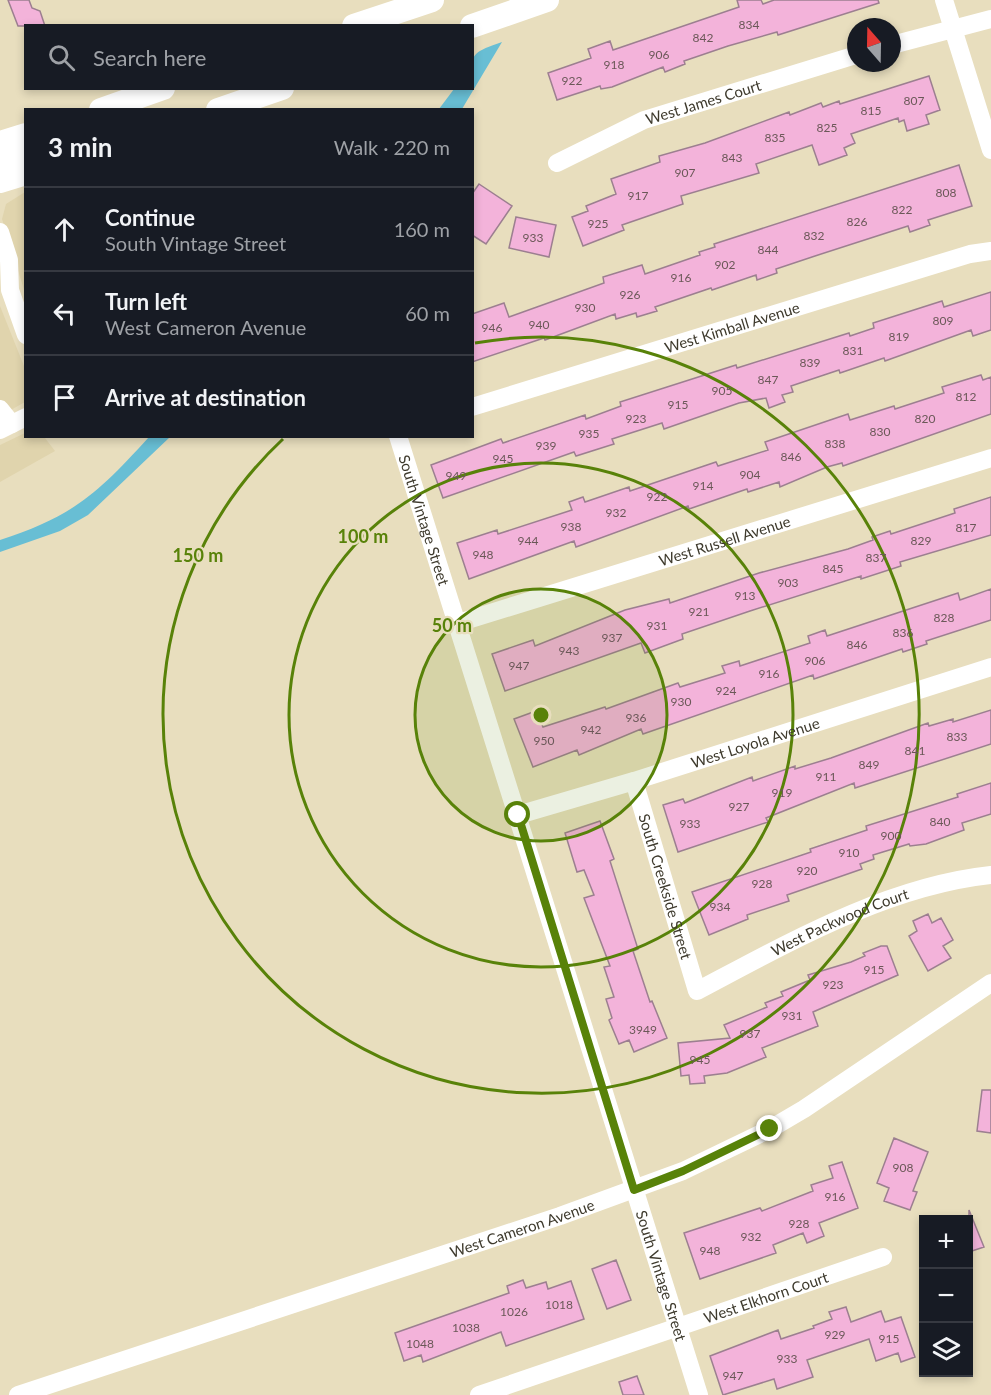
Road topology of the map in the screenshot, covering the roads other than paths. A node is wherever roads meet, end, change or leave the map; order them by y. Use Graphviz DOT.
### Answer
graph roads {
  1 [pos="432,0"];
  2 [pos="547,0"];
  3 [pos="944,0"];
  4 [pos="991,19"];
  5 [pos="360,24"];
  6 [pos="474,25"];
  7 [pos="953,28"];
  8 [pos="901,42"];
  9 [pos="847,58"];
  10 [pos="159,90"];
  11 [pos="276,90"];
  12 [pos="106,108"];
  13 [pos="138,108"];
  14 [pos="224,108"];
  15 [pos="24,136"];
  16 [pos="0,143"];
  17 [pos="991,150"];
  18 [pos="24,154"];
  19 [pos="0,162"];
  20 [pos="557,163"];
  21 [pos="24,174"];
  22 [pos="0,182"];
  23 [pos="0,232"];
  24 [pos="991,251"];
  25 [pos="3,286"];
  26 [pos="24,331"];
  27 [pos="474,406"];
  28 [pos="0,409"];
  29 [pos="12,424"];
  30 [pos="399,438"];
  31 [pos="991,458"];
  32 [pos="458,623"];
  33 [pos="991,667"];
  34 [pos="634,781"];
  35 [pos="518,815"];
  36 [pos="991,875"];
  37 [pos="991,983"];
  38 [pos="697,991"];
  39 [pos="634,1190"];
  40 [pos="883,1257"];
  41 [pos="677,1327"];
  42 [pos="18,1395"];
  43 [pos="479,1395"];
  44 [pos="699,1395"];
  1 -- 5 [label="main road"];
  2 -- 6 [label="main road"];
  3 -- 7 [label="street"];
  4 -- 7 [label="street"];
  7 -- 8 [label="street"];
  7 -- 17 [label="street"];
  9 -- 20 [label="street, West James Court"];
  10 -- 12 [label="main road"];
  10 -- 13 [label="main road"];
  11 -- 14 [label="main road"];
  15 -- 16 [label="main road"];
  18 -- 19 [label="main road"];
  21 -- 22 [label="main road"];
  23 -- 25 [label="street"];
  24 -- 27 [label="street, West Kimball Avenue"];
  25 -- 26 [label="street"];
  28 -- 29 [label="street"];
  30 -- 32 [label="street, South Vintage Street"];
  31 -- 32 [label="street, West Russell Avenue"];
  32 -- 35 [label="street, South Vintage Street"];
  33 -- 34 [label="street, West Loyola Avenue"];
  34 -- 35 [label="street, West Loyola Avenue"];
  34 -- 38 [label="street, South Creekside Street"];
  35 -- 39 [label="street, South Vintage Street"];
  36 -- 38 [label="street, West Packwood Court"];
  37 -- 39 [label="street, West Cameron Avenue"];
  39 -- 41 [label="street, South Vintage Street"];
  39 -- 42 [label="street, West Cameron Avenue"];
  40 -- 41 [label="street, West Elkhorn Court"];
  41 -- 43 [label="street, West Elkhorn Court"];
  41 -- 44 [label="street, South Vintage Street"];
}
